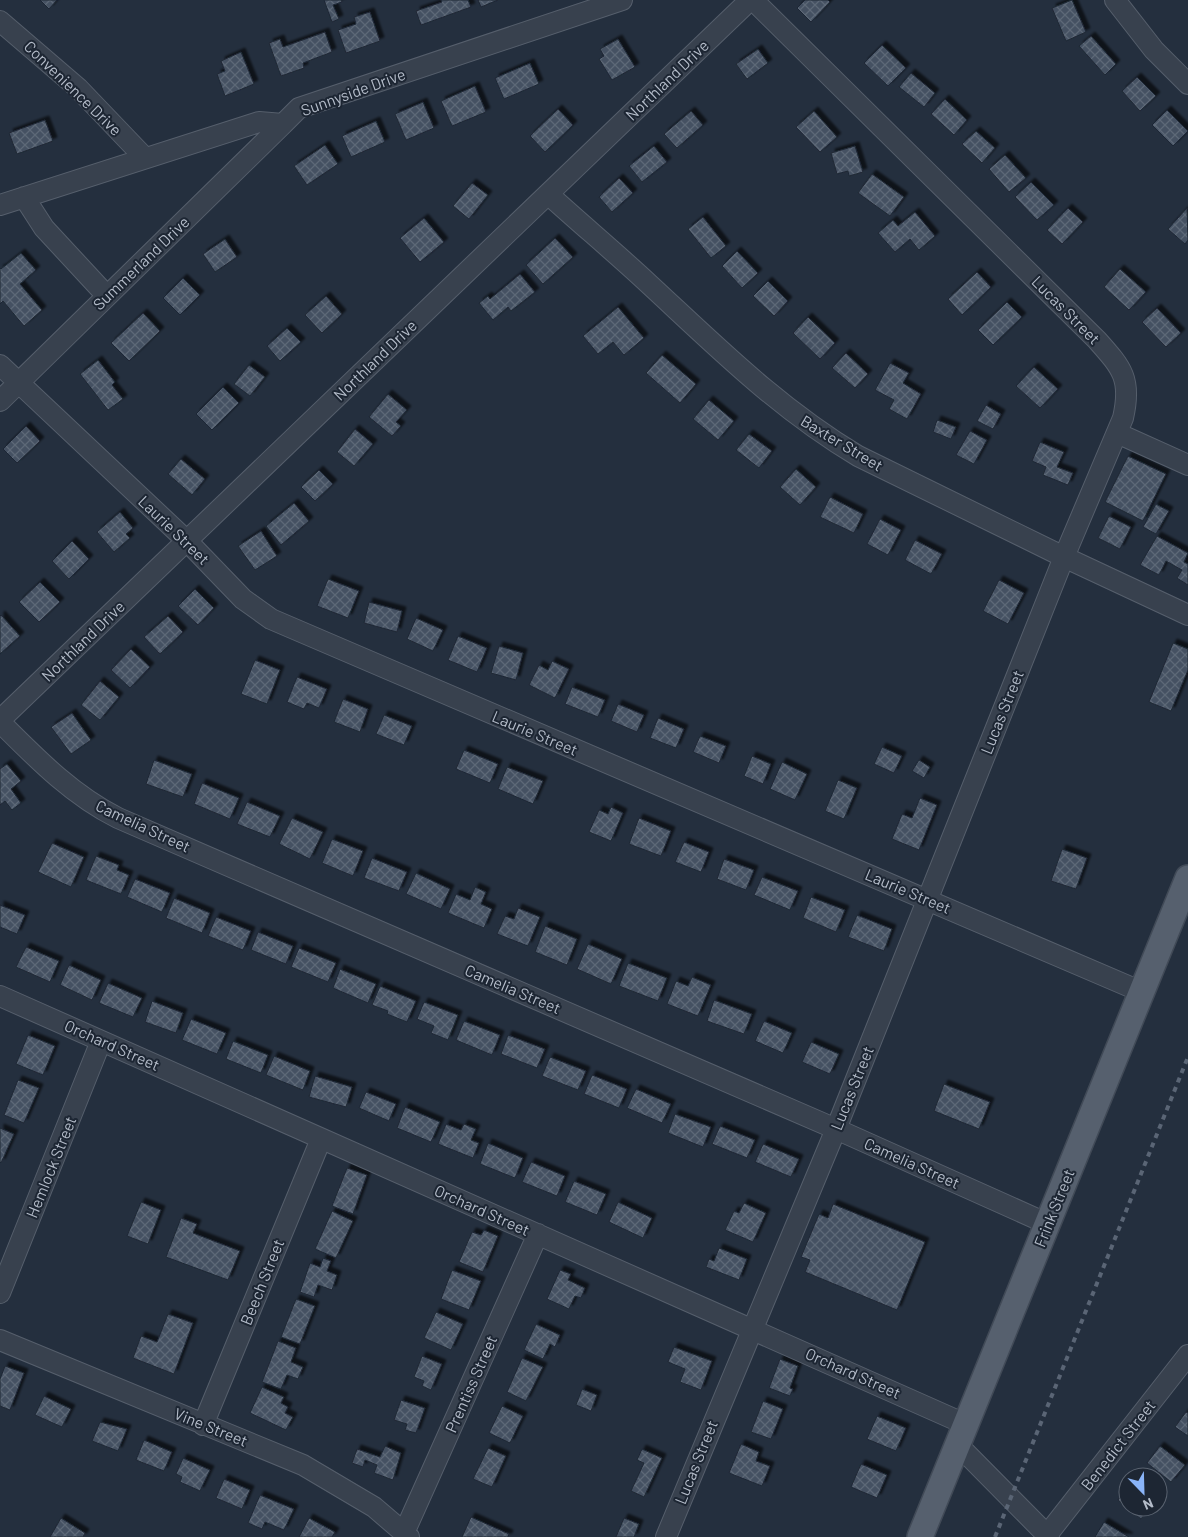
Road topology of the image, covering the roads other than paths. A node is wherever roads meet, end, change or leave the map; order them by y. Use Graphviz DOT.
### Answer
graph roads {
  1 [pos="622,0"];
  2 [pos="751,0"];
  3 [pos="1115,0"];
  4 [pos="0,21"];
  5 [pos="1188,84"];
  6 [pos="283,124"];
  7 [pos="145,158"];
  8 [pos="548,194"];
  9 [pos="24,197"];
  10 [pos="0,205"];
  11 [pos="107,296"];
  12 [pos="0,365"];
  13 [pos="19,382"];
  14 [pos="0,401"];
  15 [pos="1116,434"];
  16 [pos="1188,465"];
  17 [pos="187,541"];
  18 [pos="1064,557"];
  19 [pos="1188,615"];
  20 [pos="0,721"];
  21 [pos="1188,878"];
  22 [pos="927,899"];
  23 [pos="1142,992"];
  24 [pos="0,996"];
  25 [pos="101,1040"];
  26 [pos="836,1129"];
  27 [pos="321,1139"];
  28 [pos="1048,1224"];
  29 [pos="538,1234"];
  30 [pos="0,1293"];
  31 [pos="753,1329"];
  32 [pos="0,1340"];
  33 [pos="1188,1355"];
  34 [pos="203,1425"];
  35 [pos="961,1434"];
  36 [pos="406,1535"];
  37 [pos="1048,1536"];
  38 [pos="666,1537"];
  39 [pos="920,1537"];
  1 -- 6 [label="street, Sunnyside Drive"];
  2 -- 8 [label="street, Northland Drive"];
  2 -- 15 [label="street, Lucas Street"];
  3 -- 5 [label="street"];
  4 -- 7 [label="street, Convenience Drive"];
  6 -- 7 [label="street, Sunnyside Drive"];
  6 -- 11 [label="street, Summerland Drive"];
  7 -- 9 [label="street, Sunnyside Drive"];
  8 -- 17 [label="street, Northland Drive"];
  8 -- 18 [label="street, Baxter Street"];
  9 -- 10 [label="street, Sunnyside Drive"];
  9 -- 11 [label="street"];
  11 -- 13 [label="street, Summerland Drive"];
  12 -- 13 [label="street, Laurie Street"];
  13 -- 14 [label="street, Summerland Drive"];
  13 -- 17 [label="street, Laurie Street"];
  15 -- 16 [label="street"];
  15 -- 18 [label="street, Lucas Street"];
  17 -- 20 [label="street, Northland Drive"];
  17 -- 22 [label="street, Laurie Street"];
  18 -- 19 [label="street, Baxter Street"];
  18 -- 22 [label="street, Lucas Street"];
  20 -- 26 [label="street, Camelia Street"];
  21 -- 23 [label="main road, Frink Street"];
  22 -- 23 [label="street, Laurie Street"];
  22 -- 26 [label="street, Lucas Street"];
  23 -- 28 [label="main road, Frink Street"];
  24 -- 25 [label="street, Orchard Street"];
  25 -- 27 [label="street, Orchard Street"];
  25 -- 30 [label="street, Hemlock Street"];
  26 -- 28 [label="street, Camelia Street"];
  26 -- 31 [label="street, Lucas Street"];
  27 -- 29 [label="street, Orchard Street"];
  27 -- 34 [label="street, Beech Street"];
  28 -- 35 [label="main road, Frink Street"];
  29 -- 31 [label="street, Orchard Street"];
  29 -- 36 [label="street, Prentiss Street"];
  31 -- 35 [label="street, Orchard Street"];
  31 -- 38 [label="street, Lucas Street"];
  32 -- 34 [label="street, Vine Street"];
  33 -- 37 [label="street, Benedict Street"];
  34 -- 36 [label="street, Vine Street"];
  35 -- 37 [label="street"];
  35 -- 39 [label="main road, Frink Street"];
}
